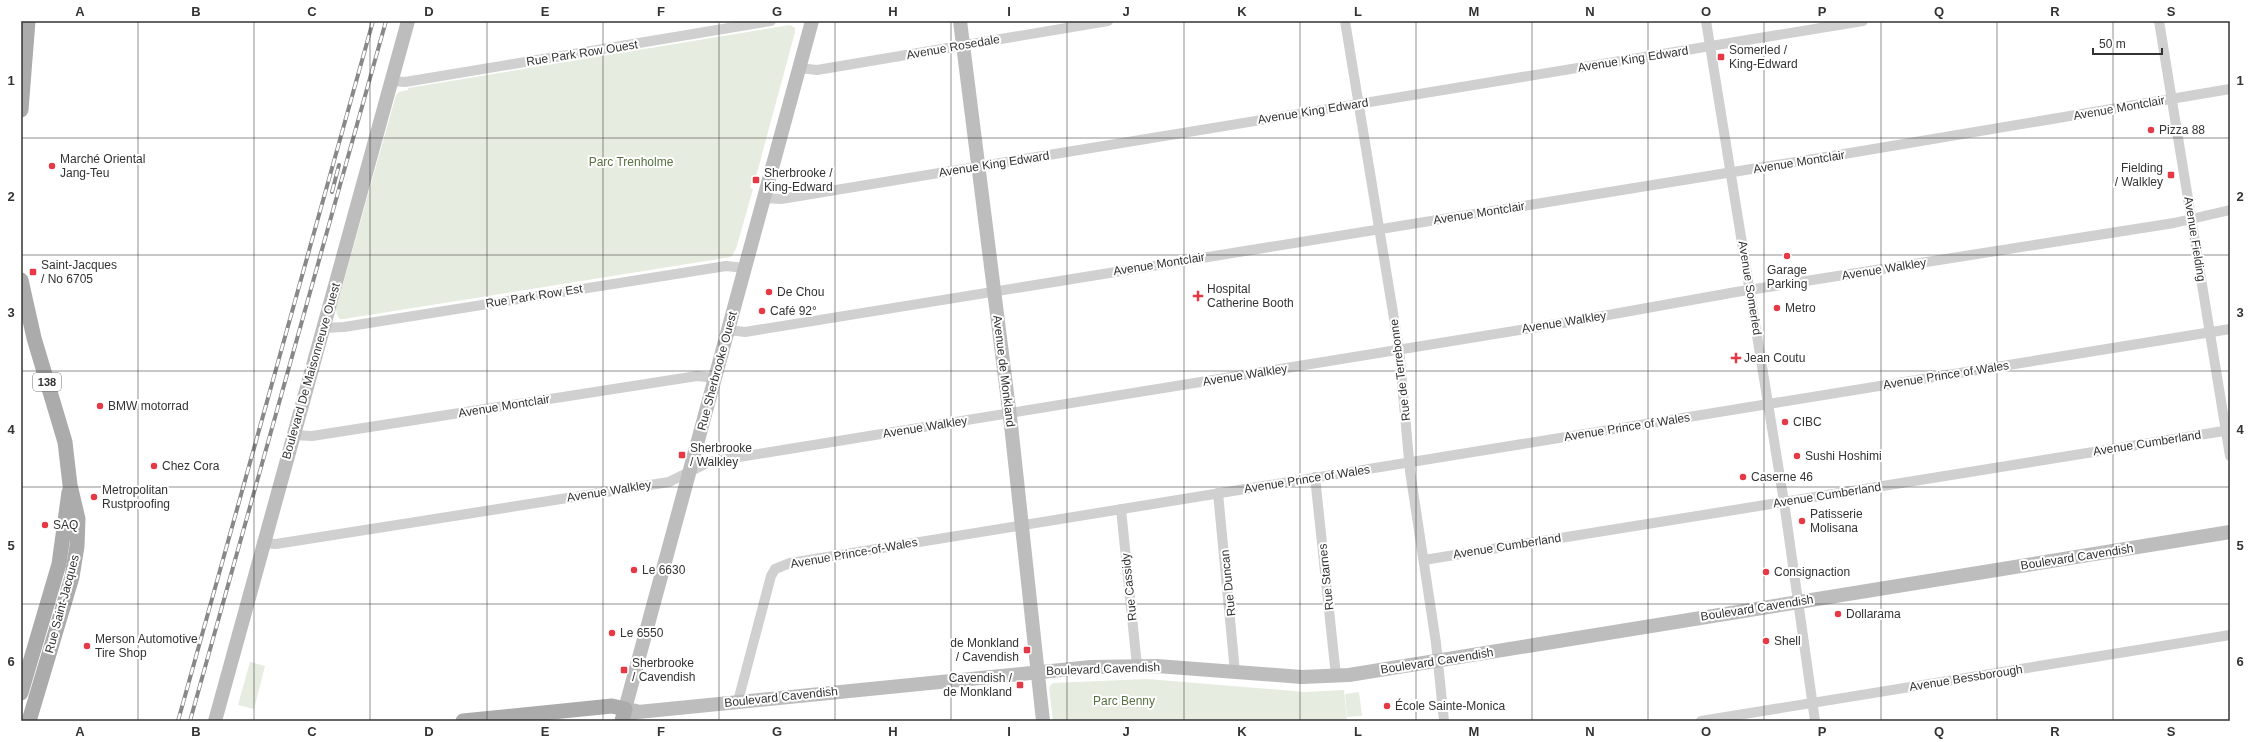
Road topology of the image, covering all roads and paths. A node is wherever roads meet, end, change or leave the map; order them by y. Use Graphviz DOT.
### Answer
graph roads {
  1 [pos="28,21"];
  2 [pos="408,21"];
  3 [pos="771,21"];
  4 [pos="812,21"];
  5 [pos="960,21"];
  6 [pos="1108,21"];
  7 [pos="1345,21"];
  8 [pos="1706,21"];
  9 [pos="1863,21"];
  10 [pos="2159,21"];
  11 [pos="963,45"];
  12 [pos="1710,46"];
  13 [pos="799,68"];
  14 [pos="392,81"];
  15 [pos="2230,89"];
  16 [pos="2172,99"];
  17 [pos="1359,104"];
  18 [pos="21,110"];
  19 [pos="978,167"];
  20 [pos="1731,172"];
  21 [pos="764,198"];
  22 [pos="2230,210"];
  23 [pos="2192,219"];
  24 [pos="1380,230"];
  25 [pos="745,268"];
  26 [pos="21,280"];
  27 [pos="1750,290"];
  28 [pos="994,291"];
  29 [pos="323,328"];
  30 [pos="2230,329"];
  31 [pos="728,330"];
  32 [pos="2210,332"];
  33 [pos="1399,349"];
  34 [pos="715,378"];
  35 [pos="1769,404"];
  36 [pos="1010,414"];
  37 [pos="2228,430"];
  38 [pos="293,435"];
  39 [pos="2230,456"];
  40 [pos="1409,462"];
  41 [pos="689,471"];
  42 [pos="1315,477"];
  43 [pos="70,485"];
  44 [pos="1218,493"];
  45 [pos="1784,502"];
  46 [pos="1121,509"];
  47 [pos="1023,525"];
  48 [pos="2230,532"];
  49 [pos="262,543"];
  50 [pos="1424,560"];
  51 [pos="1798,601"];
  52 [pos="2230,635"];
  53 [pos="1438,661"];
  54 [pos="1136,666"];
  55 [pos="1038,671"];
  56 [pos="1235,672"];
  57 [pos="1336,676"];
  58 [pos="21,693"];
  59 [pos="738,701"];
  60 [pos="1812,703"];
  61 [pos="627,714"];
  62 [pos="29,721"];
  63 [pos="215,721"];
  64 [pos="463,721"];
  65 [pos="608,721"];
  66 [pos="1043,721"];
  67 [pos="1444,721"];
  68 [pos="1701,721"];
  69 [pos="1815,721"];
  1 -- 18 [label="main road"];
  2 -- 14 [label="main road, Boulevard De Maisonneuve Ouest"];
  3 -- 14 [label="street, Rue Park Row Ouest"];
  4 -- 13 [label="main road, Rue Sherbrooke Ouest"];
  5 -- 11 [label="main road, Avenue de Monkland"];
  6 -- 11 [label="street, Avenue Rosedale"];
  7 -- 17 [label="street, Rue de Terrebonne"];
  8 -- 12 [label="street, Avenue Somerled"];
  9 -- 12 [label="street, Avenue King Edward"];
  10 -- 16 [label="street, Avenue Fielding"];
  11 -- 13 [label="street, Avenue Rosedale"];
  11 -- 19 [label="main road, Avenue de Monkland"];
  12 -- 17 [label="street, Avenue King Edward"];
  12 -- 20 [label="street, Avenue Somerled"];
  13 -- 21 [label="main road, Rue Sherbrooke Ouest"];
  14 -- 29 [label="main road, Boulevard De Maisonneuve Ouest"];
  15 -- 16 [label="street, Avenue Montclair"];
  16 -- 20 [label="street, Avenue Montclair"];
  16 -- 23 [label="street, Avenue Fielding"];
  17 -- 19 [label="street, Avenue King Edward"];
  17 -- 24 [label="street, Rue de Terrebonne"];
  19 -- 21 [label="street, Avenue King Edward"];
  19 -- 28 [label="main road, Avenue de Monkland"];
  20 -- 24 [label="street, Avenue Montclair"];
  20 -- 27 [label="street, Avenue Somerled"];
  21 -- 25 [label="main road, Rue Sherbrooke Ouest"];
  22 -- 23 [label="street, Avenue Walkley"];
  23 -- 27 [label="street, Avenue Walkley"];
  23 -- 32 [label="street, Avenue Fielding"];
  24 -- 28 [label="street, Avenue Montclair"];
  24 -- 33 [label="street, Rue de Terrebonne"];
  25 -- 29 [label="street, Rue Park Row Est"];
  25 -- 31 [label="main road, Rue Sherbrooke Ouest"];
  26 -- 43 [label="main road, Rue Saint-Jacques / 138"];
  27 -- 33 [label="street, Avenue Walkley"];
  27 -- 35 [label="street, Avenue Somerled"];
  28 -- 31 [label="street, Avenue Montclair"];
  28 -- 36 [label="main road, Avenue de Monkland"];
  29 -- 38 [label="main road, Boulevard De Maisonneuve Ouest"];
  30 -- 32 [label="street, Avenue Prince of Wales"];
  31 -- 34 [label="main road, Rue Sherbrooke Ouest"];
  32 -- 35 [label="street, Avenue Prince of Wales"];
  32 -- 37 [label="street, Avenue Fielding"];
  33 -- 36 [label="street, Avenue Walkley"];
  33 -- 40 [label="street, Rue de Terrebonne"];
  34 -- 38 [label="street, Avenue Montclair"];
  34 -- 41 [label="main road, Rue Sherbrooke Ouest"];
  35 -- 40 [label="street, Avenue Prince of Wales"];
  35 -- 45 [label="street, Avenue Somerled"];
  36 -- 41 [label="street, Avenue Walkley"];
  36 -- 47 [label="main road, Avenue de Monkland"];
  37 -- 39 [label="street, Avenue Fielding"];
  37 -- 45 [label="street, Avenue Cumberland"];
  38 -- 49 [label="main road, Boulevard De Maisonneuve Ouest"];
  40 -- 42 [label="street, Avenue Prince of Wales"];
  40 -- 50 [label="street, Rue de Terrebonne"];
  41 -- 49 [label="street, Avenue Walkley"];
  41 -- 61 [label="main road, Rue Sherbrooke Ouest"];
  42 -- 44 [label="street, Avenue Prince of Wales"];
  42 -- 57 [label="street, Rue Starnes"];
  43 -- 58 [label="main road, Rue Saint-Jacques / 138"];
  43 -- 62 [label="main road, Rue Saint-Jacques / 138"];
  44 -- 46 [label="street, Avenue Prince of Wales"];
  44 -- 56 [label="street, Rue Duncan"];
  45 -- 50 [label="street, Avenue Cumberland"];
  45 -- 51 [label="street, Avenue Somerled"];
  46 -- 47 [label="street, Avenue Prince of Wales"];
  46 -- 54 [label="street, Rue Cassidy"];
  47 -- 55 [label="main road, Avenue de Monkland"];
  47 -- 59 [label="street, Avenue Prince-of-Wales"];
  48 -- 51 [label="main road, Boulevard Cavendish"];
  49 -- 63 [label="main road, Boulevard De Maisonneuve Ouest"];
  50 -- 53 [label="street, Rue de Terrebonne"];
  51 -- 53 [label="main road, Boulevard Cavendish"];
  51 -- 60 [label="street, Avenue Somerled"];
  52 -- 60 [label="street, Avenue Bessborough"];
  53 -- 57 [label="main road, Boulevard Cavendish"];
  53 -- 67 [label="street, Rue de Terrebonne"];
  54 -- 55 [label="main road, Boulevard Cavendish"];
  54 -- 56 [label="main road, Boulevard Cavendish"];
  55 -- 59 [label="main road, Boulevard Cavendish"];
  55 -- 66 [label="main road, Avenue de Monkland"];
  56 -- 57 [label="main road, Boulevard Cavendish"];
  59 -- 61 [label="main road, Boulevard Cavendish"];
  60 -- 68 [label="street, Avenue Bessborough"];
  60 -- 69 [label="street, Avenue Somerled"];
  61 -- 64 [label="main road, Boulevard Cavendish"];
  61 -- 65 [label="main road, Boulevard Cavendish"];
}
